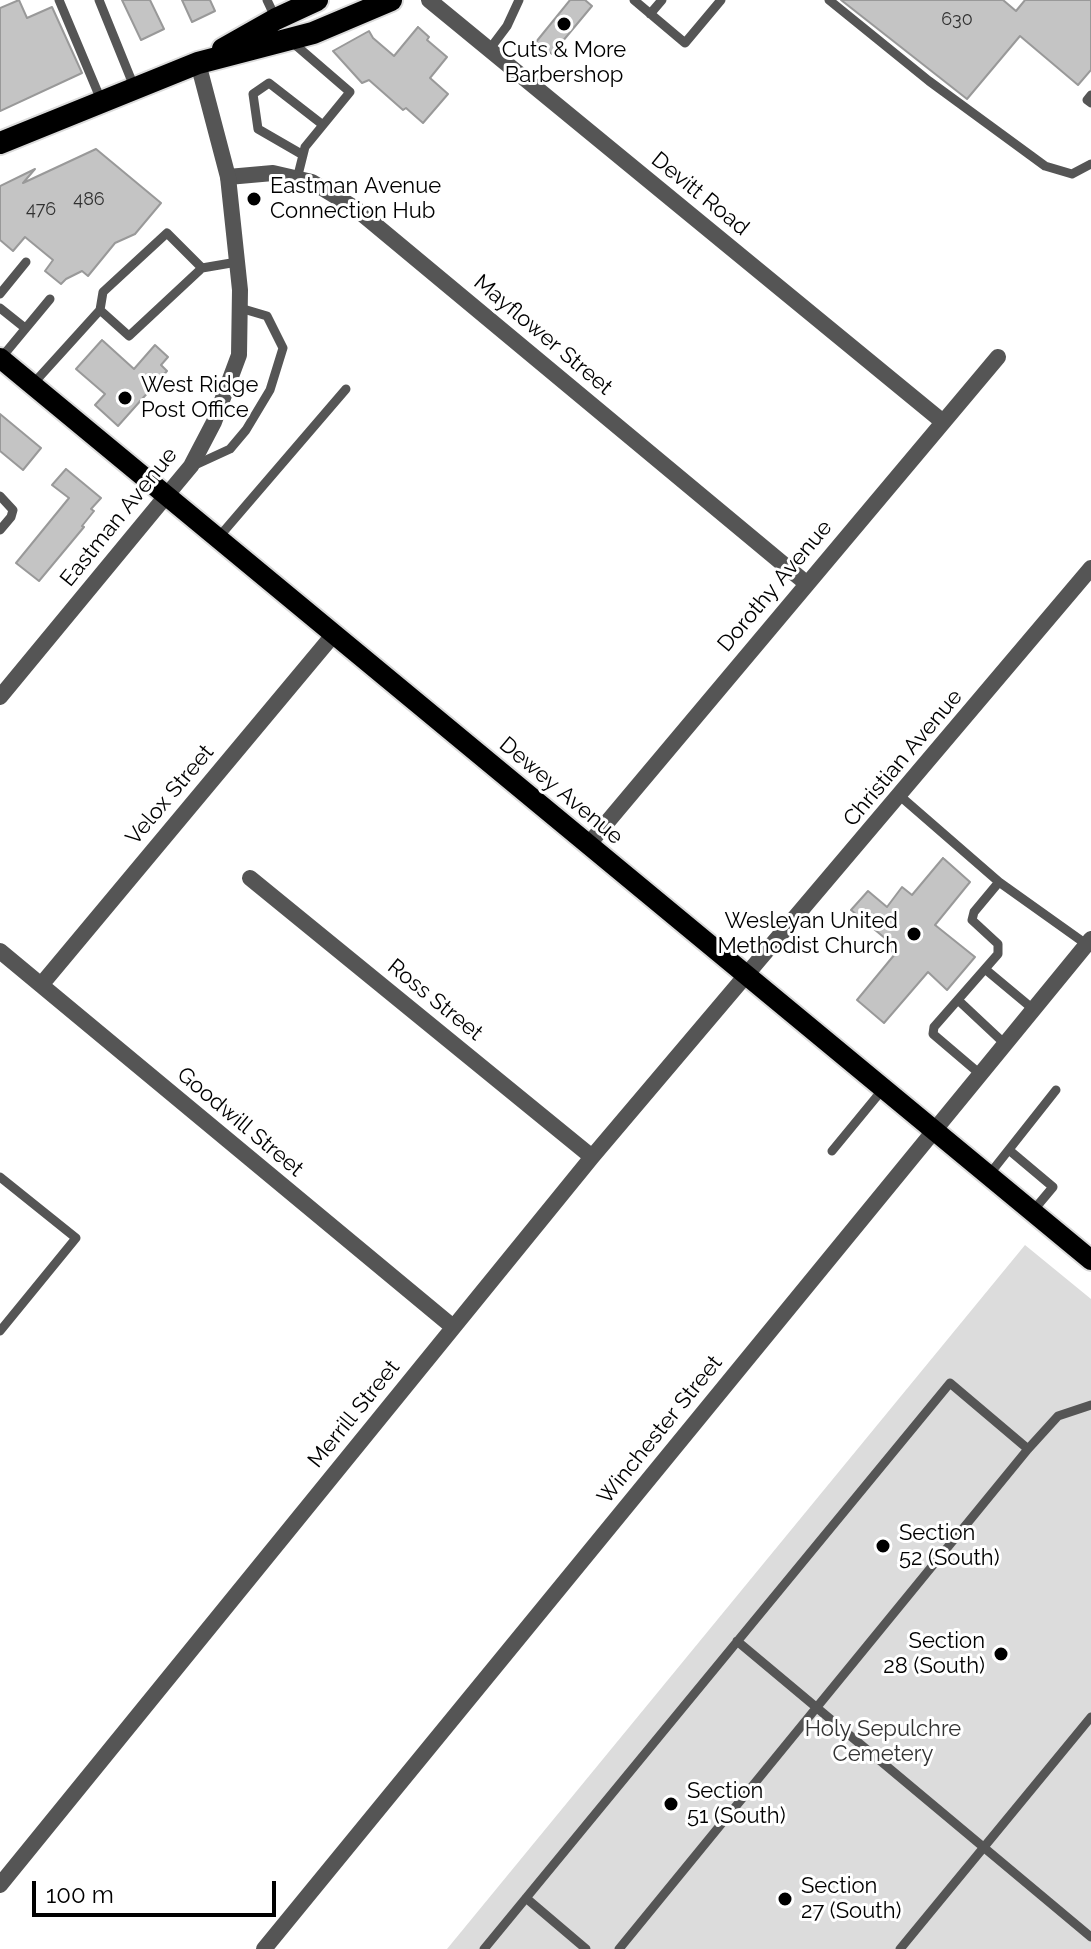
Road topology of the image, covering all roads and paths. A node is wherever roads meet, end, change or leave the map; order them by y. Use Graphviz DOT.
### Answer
graph roads {
  1 [pos="59,0"];
  2 [pos="99,0"];
  3 [pos="317,0"];
  4 [pos="391,0"];
  5 [pos="429,0"];
  6 [pos="519,0"];
  7 [pos="634,0"];
  8 [pos="662,0"];
  9 [pos="721,0"];
  10 [pos="829,0"];
  11 [pos="272,9"];
  12 [pos="650,14"];
  13 [pos="289,39"];
  14 [pos="489,50"];
  15 [pos="198,63"];
  16 [pos="135,89"];
  17 [pos="1091,95"];
  18 [pos="102,102"];
  19 [pos="1091,103"];
  20 [pos="323,125"];
  21 [pos="0,143"];
  22 [pos="303,155"];
  23 [pos="1091,164"];
  24 [pos="228,177"];
  25 [pos="297,179"];
  26 [pos="26,262"];
  27 [pos="237,262"];
  28 [pos="202,268"];
  29 [pos="0,294"];
  30 [pos="50,299"];
  31 [pos="0,308"];
  32 [pos="240,308"];
  33 [pos="100,310"];
  34 [pos="25,328"];
  35 [pos="998,357"];
  36 [pos="0,358"];
  37 [pos="32,385"];
  38 [pos="346,389"];
  39 [pos="943,422"];
  40 [pos="191,466"];
  41 [pos="0,496"];
  42 [pos="166,496"];
  43 [pos="0,530"];
  44 [pos="218,538"];
  45 [pos="1091,568"];
  46 [pos="806,583"];
  47 [pos="334,634"];
  48 [pos="0,697"];
  49 [pos="900,796"];
  50 [pos="588,845"];
  51 [pos="250,878"];
  52 [pos="999,882"];
  53 [pos="1089,941"];
  54 [pos="0,951"];
  55 [pos="985,969"];
  56 [pos="747,975"];
  57 [pos="41,985"];
  58 [pos="958,1000"];
  59 [pos="1033,1009"];
  60 [pos="1005,1044"];
  61 [pos="980,1074"];
  62 [pos="883,1089"];
  63 [pos="1056,1090"];
  64 [pos="933,1131"];
  65 [pos="1009,1150"];
  66 [pos="832,1151"];
  67 [pos="592,1157"];
  68 [pos="988,1176"];
  69 [pos="0,1177"];
  70 [pos="1032,1212"];
  71 [pos="1091,1260"];
  72 [pos="453,1327"];
  73 [pos="0,1331"];
  74 [pos="1091,1405"];
  75 [pos="1028,1449"];
  76 [pos="737,1641"];
  77 [pos="815,1709"];
  78 [pos="1091,1717"];
  79 [pos="983,1848"];
  80 [pos="0,1885"];
  81 [pos="526,1898"];
  82 [pos="1091,1937"];
  83 [pos="264,1949"];
  84 [pos="484,1949"];
  85 [pos="586,1949"];
  86 [pos="619,1949"];
  87 [pos="900,1949"];
  1 -- 18 [label="lane"];
  2 -- 16 [label="lane"];
  3 -- 11 [label="highway"];
  4 -- 13 [label="highway"];
  5 -- 14 [label="street, Devitt Road"];
  6 -- 14 [label="lane"];
  7 -- 12 [label="lane"];
  8 -- 12 [label="lane"];
  9 -- 12 [label="lane"];
  10 -- 23 [label="lane"];
  11 -- 15 [label="highway"];
  13 -- 15 [label="highway"];
  13 -- 20 [label="lane"];
  14 -- 39 [label="street, Devitt Road"];
  15 -- 16 [label="highway"];
  15 -- 24 [label="street, Eastman Avenue"];
  16 -- 18 [label="highway"];
  17 -- 19 [label="lane"];
  18 -- 21 [label="highway"];
  20 -- 22 [label="lane"];
  20 -- 22 [label="lane"];
  22 -- 25 [label="lane"];
  24 -- 25 [label="street, Mayflower Street"];
  24 -- 27 [label="street, Eastman Avenue"];
  25 -- 46 [label="street, Mayflower Street"];
  26 -- 29 [label="lane"];
  27 -- 28 [label="lane"];
  27 -- 32 [label="street, Eastman Avenue"];
  28 -- 33 [label="lane"];
  28 -- 33 [label="lane"];
  30 -- 34 [label="lane"];
  31 -- 34 [label="lane"];
  32 -- 40 [label="street, Eastman Avenue"];
  32 -- 40 [label="lane"];
  33 -- 37 [label="lane"];
  34 -- 36 [label="lane"];
  35 -- 39 [label="street, Dorothy Avenue"];
  36 -- 37 [label="main road, Dewey Avenue"];
  37 -- 42 [label="main road, Dewey Avenue"];
  38 -- 44 [label="lane"];
  39 -- 46 [label="street, Dorothy Avenue"];
  40 -- 42 [label="street, Eastman Avenue"];
  41 -- 43 [label="lane"];
  42 -- 44 [label="main road, Dewey Avenue"];
  42 -- 48 [label="street, Eastman Avenue"];
  44 -- 47 [label="main road, Dewey Avenue"];
  45 -- 49 [label="street, Christian Avenue"];
  46 -- 50 [label="street, Dorothy Avenue"];
  47 -- 50 [label="main road, Dewey Avenue"];
  47 -- 57 [label="street, Velox Street"];
  49 -- 52 [label="lane"];
  49 -- 56 [label="street, Christian Avenue"];
  50 -- 56 [label="main road, Dewey Avenue"];
  51 -- 67 [label="street, Ross Street"];
  52 -- 53 [label="lane"];
  52 -- 55 [label="lane"];
  53 -- 59 [label="street, Winchester Street"];
  54 -- 57 [label="street, Goodwill Street"];
  55 -- 58 [label="lane"];
  55 -- 59 [label="lane"];
  56 -- 62 [label="main road, Dewey Avenue"];
  56 -- 67 [label="street, Merrill Street"];
  57 -- 72 [label="street, Goodwill Street"];
  58 -- 60 [label="lane"];
  58 -- 61 [label="lane"];
  59 -- 60 [label="street, Winchester Street"];
  60 -- 61 [label="street, Winchester Street"];
  61 -- 64 [label="street, Winchester Street"];
  62 -- 64 [label="main road, Dewey Avenue"];
  62 -- 66 [label="lane"];
  63 -- 65 [label="lane"];
  64 -- 68 [label="main road, Dewey Avenue"];
  64 -- 83 [label="street, Winchester Street"];
  65 -- 68 [label="lane"];
  65 -- 70 [label="lane"];
  67 -- 72 [label="street, Merrill Street"];
  68 -- 70 [label="main road, Dewey Avenue"];
  69 -- 73 [label="lane"];
  70 -- 71 [label="main road, Dewey Avenue"];
  72 -- 80 [label="street, Merrill Street"];
  74 -- 75 [label="lane"];
  75 -- 76 [label="lane"];
  75 -- 77 [label="lane"];
  76 -- 77 [label="lane"];
  76 -- 81 [label="lane"];
  77 -- 79 [label="lane"];
  77 -- 86 [label="lane"];
  78 -- 79 [label="lane"];
  79 -- 82 [label="lane"];
  79 -- 87 [label="lane"];
  81 -- 84 [label="lane"];
  81 -- 85 [label="lane"];
}
